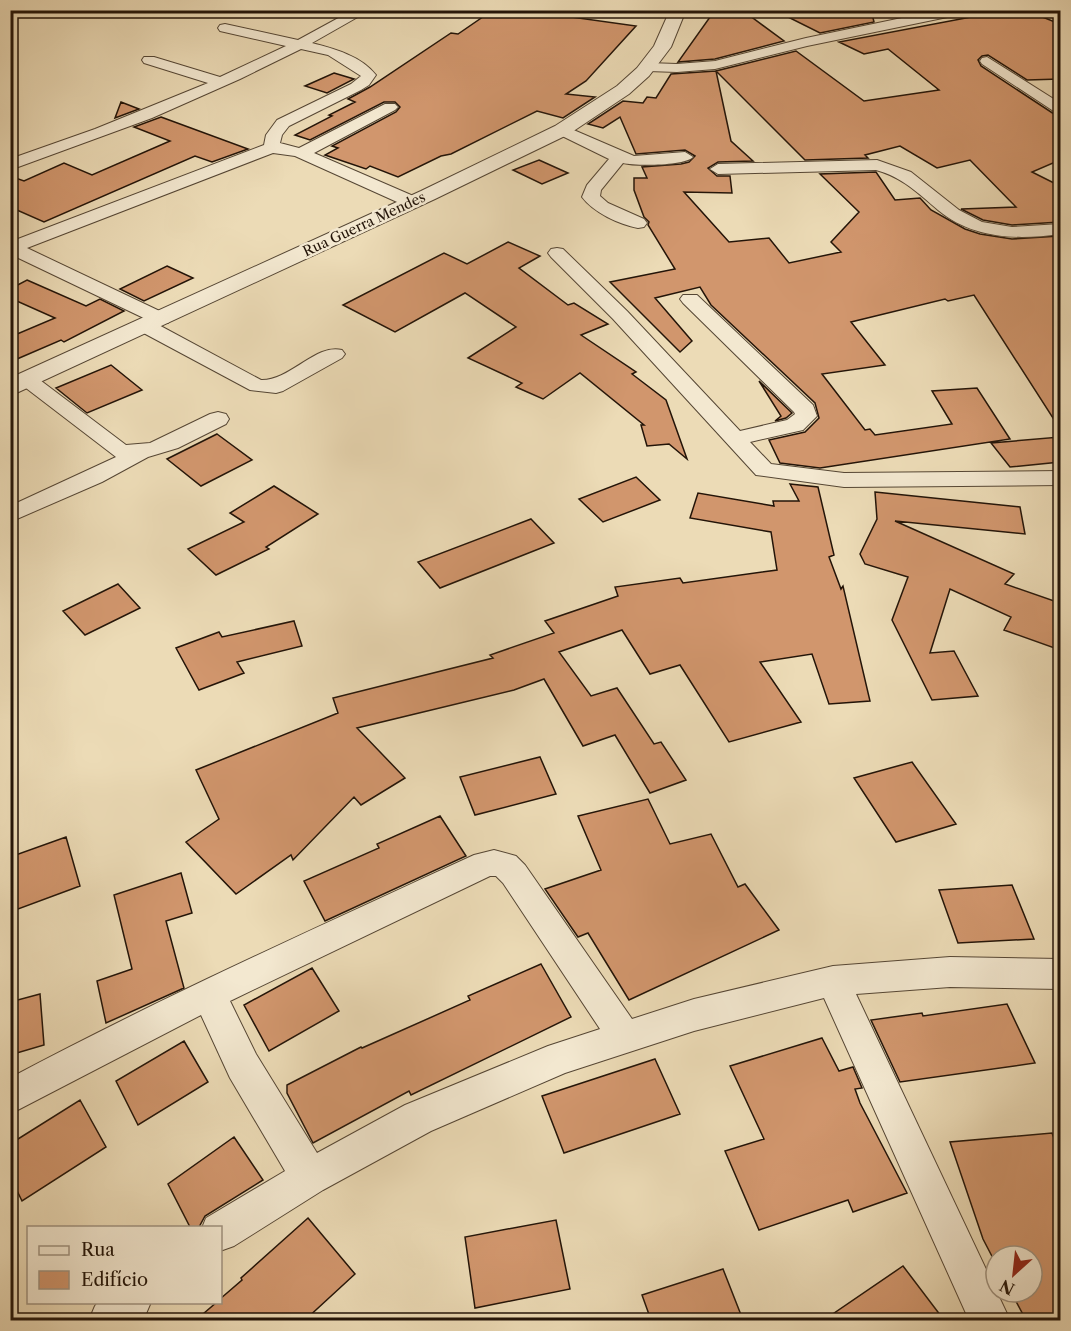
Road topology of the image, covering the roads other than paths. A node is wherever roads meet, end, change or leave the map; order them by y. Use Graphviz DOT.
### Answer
graph roads {
  1 [pos="364,10"];
  2 [pos="678,10"];
  3 [pos="962,10"];
  4 [pos="225,28"];
  5 [pos="299,45"];
  6 [pos="149,60"];
  7 [pos="987,61"];
  8 [pos="648,67"];
  9 [pos="220,82"];
  10 [pos="390,107"];
  11 [pos="1060,109"];
  12 [pos="562,130"];
  13 [pos="271,148"];
  14 [pos="301,153"];
  15 [pos="619,157"];
  16 [pos="685,157"];
  17 [pos="10,165"];
  18 [pos="718,169"];
  19 [pos="412,202"];
  20 [pos="638,223"];
  21 [pos="1060,228"];
  22 [pos="11,247"];
  23 [pos="557,253"];
  24 [pos="690,299"];
  25 [pos="153,323"];
  26 [pos="335,354"];
  27 [pos="20,384"];
  28 [pos="218,419"];
  29 [pos="735,440"];
  30 [pos="140,453"];
  31 [pos="1060,478"];
  32 [pos="10,515"];
  33 [pos="1060,974"];
  34 [pos="833,981"];
  35 [pos="209,994"];
  36 [pos="625,1037"];
  37 [pos="10,1097"];
  38 [pos="310,1177"];
  39 [pos="222,1231"];
  40 [pos="129,1304"];
  41 [pos="109,1320"];
  42 [pos="990,1320"];
  1 -- 5 [label="street"];
  2 -- 8 [label="street, Rua Guerra Mendes"];
  3 -- 8 [label="street"];
  4 -- 5 [label="street"];
  5 -- 9 [label="street"];
  5 -- 13 [label="street"];
  6 -- 9 [label="street"];
  7 -- 11 [label="street"];
  8 -- 12 [label="street, Rua Guerra Mendes"];
  9 -- 17 [label="street"];
  10 -- 14 [label="street"];
  12 -- 15 [label="street"];
  12 -- 19 [label="street, Rua Guerra Mendes"];
  13 -- 14 [label="street"];
  13 -- 22 [label="street"];
  14 -- 19 [label="street"];
  15 -- 16 [label="street"];
  15 -- 20 [label="street"];
  18 -- 21 [label="street"];
  19 -- 25 [label="street, Rua Guerra Mendes"];
  22 -- 25 [label="street"];
  23 -- 29 [label="street"];
  24 -- 29 [label="street"];
  25 -- 26 [label="street"];
  25 -- 27 [label="street, Rua Guerra Mendes"];
  27 -- 30 [label="street"];
  28 -- 30 [label="street"];
  29 -- 31 [label="street"];
  30 -- 32 [label="street"];
  33 -- 34 [label="street"];
  34 -- 36 [label="street"];
  34 -- 42 [label="street"];
  35 -- 36 [label="street"];
  35 -- 37 [label="street"];
  35 -- 38 [label="street"];
  36 -- 38 [label="street"];
  38 -- 39 [label="street"];
  40 -- 41 [label="street"];
}
